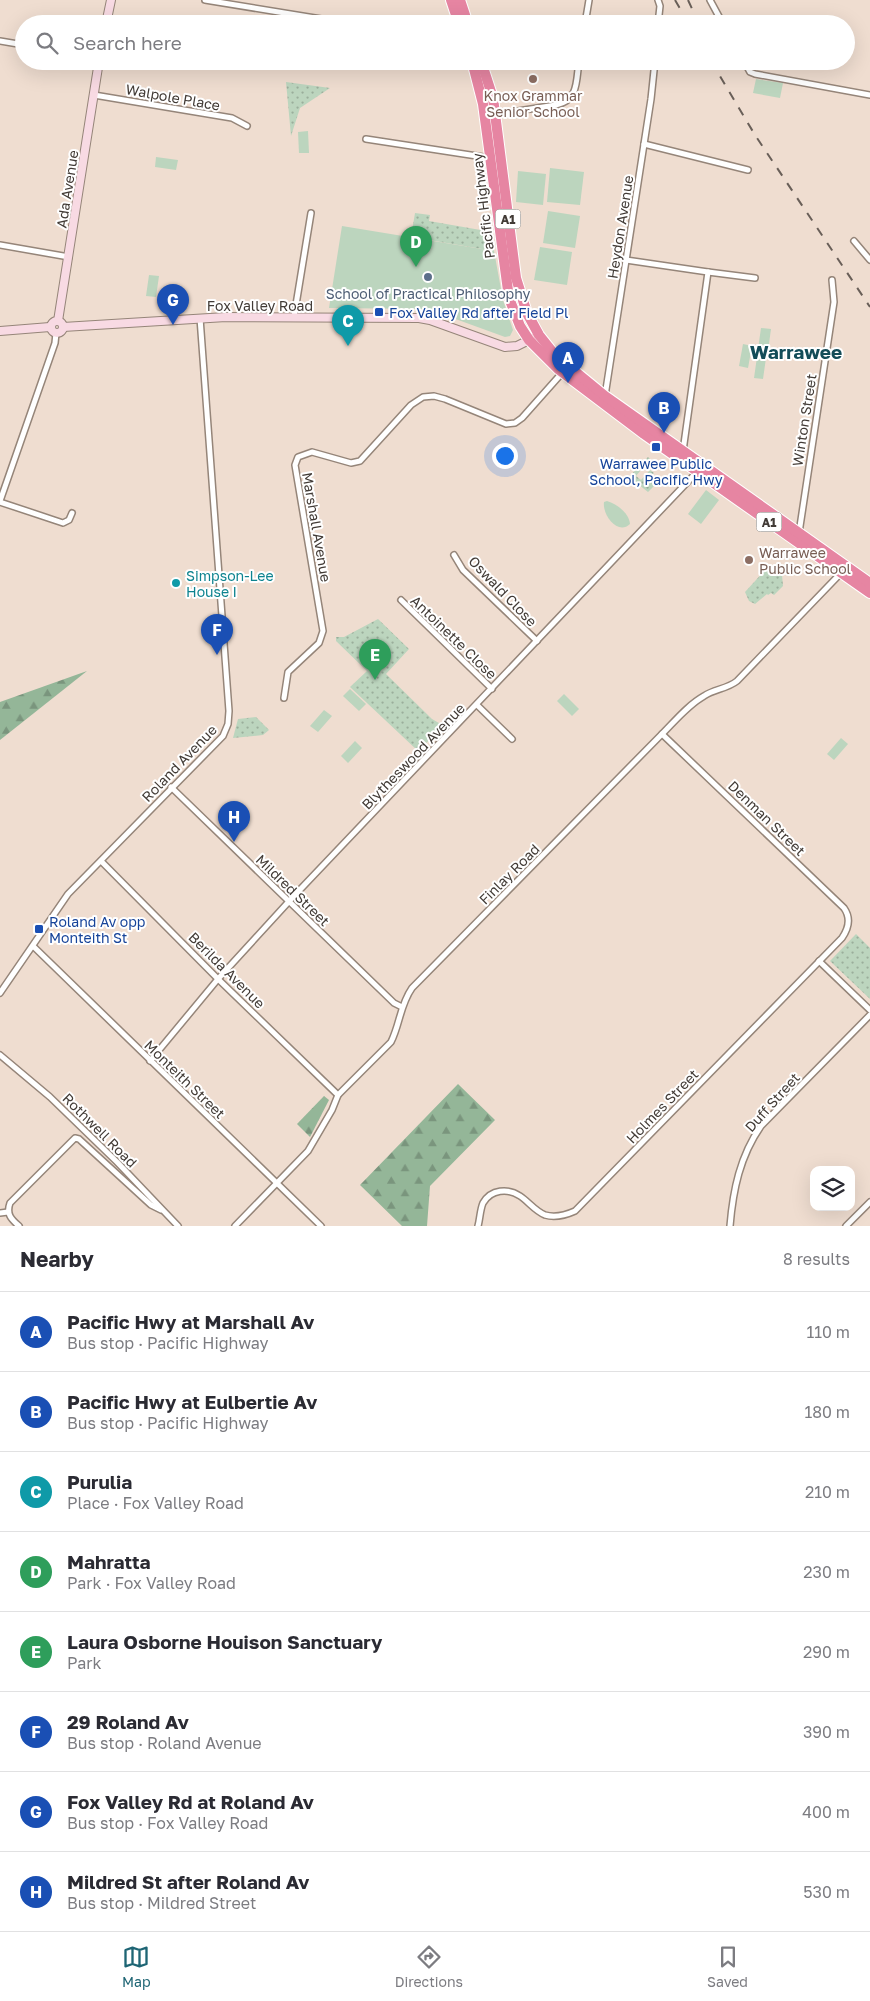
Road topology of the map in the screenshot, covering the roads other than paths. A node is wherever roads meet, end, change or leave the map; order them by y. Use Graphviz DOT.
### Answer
graph roads {
  1 [pos="111,0"];
  2 [pos="205,0"];
  3 [pos="451,0"];
  4 [pos="460,0"];
  5 [pos="589,0"];
  6 [pos="658,0"];
  7 [pos="710,0"];
  8 [pos="108,15"];
  9 [pos="297,15"];
  10 [pos="456,15"];
  11 [pos="465,15"];
  12 [pos="587,15"];
  13 [pos="659,15"];
  14 [pos="719,15"];
  15 [pos="0,41"];
  16 [pos="15,44"];
  17 [pos="98,70"];
  18 [pos="475,70"];
  19 [pos="484,70"];
  20 [pos="577,70"];
  21 [pos="654,70"];
  22 [pos="749,70"];
  23 [pos="870,95"];
  24 [pos="94,96"];
  25 [pos="496,114"];
  26 [pos="485,116"];
  27 [pos="247,126"];
  28 [pos="366,139"];
  29 [pos="644,144"];
  30 [pos="491,158"];
  31 [pos="748,170"];
  32 [pos="311,214"];
  33 [pos="854,241"];
  34 [pos="0,245"];
  35 [pos="70,257"];
  36 [pos="626,260"];
  37 [pos="870,260"];
  38 [pos="708,272"];
  39 [pos="755,278"];
  40 [pos="832,280"];
  41 [pos="294,317"];
  42 [pos="200,318"];
  43 [pos="61,324"];
  44 [pos="53,330"];
  45 [pos="0,331"];
  46 [pos="539,335"];
  47 [pos="529,340"];
  48 [pos="562,373"];
  49 [pos="605,396"];
  50 [pos="681,455"];
  51 [pos="697,471"];
  52 [pos="0,502"];
  53 [pos="72,513"];
  54 [pos="799,533"];
  55 [pos="454,555"];
  56 [pos="842,573"];
  57 [pos="870,583"];
  58 [pos="870,593"];
  59 [pos="401,600"];
  60 [pos="536,641"];
  61 [pos="492,689"];
  62 [pos="284,698"];
  63 [pos="477,705"];
  64 [pos="662,734"];
  65 [pos="512,739"];
  66 [pos="171,787"];
  67 [pos="101,861"];
  68 [pos="289,902"];
  69 [pos="849,923"];
  70 [pos="34,946"];
  71 [pos="819,961"];
  72 [pos="218,979"];
  73 [pos="0,993"];
  74 [pos="402,1006"];
  75 [pos="870,1010"];
  76 [pos="870,1015"];
  77 [pos="0,1055"];
  78 [pos="150,1061"];
  79 [pos="338,1095"];
  80 [pos="277,1182"];
  81 [pos="870,1202"];
  82 [pos="164,1211"];
  83 [pos="8,1212"];
  84 [pos="0,1213"];
  85 [pos="18,1226"];
  86 [pos="178,1226"];
  87 [pos="235,1226"];
  88 [pos="321,1226"];
  89 [pos="478,1226"];
  90 [pos="730,1226"];
  91 [pos="846,1226"];
  1 -- 8 [label="main road"];
  2 -- 9 [label="street"];
  3 -- 10 [label="highway"];
  4 -- 11 [label="highway"];
  5 -- 12 [label="street"];
  6 -- 13 [label="street"];
  7 -- 14 [label="street"];
  15 -- 16 [label="street"];
  17 -- 24 [label="main road, Ada Avenue"];
  18 -- 26 [label="highway, Pacific Highway / A1"];
  19 -- 25 [label="highway, Pacific Highway / A1"];
  20 -- 25 [label="street"];
  21 -- 29 [label="street, Heydon Avenue"];
  22 -- 23 [label="street"];
  24 -- 27 [label="street, Walpole Place"];
  24 -- 35 [label="main road, Ada Avenue"];
  25 -- 26 [label="street"];
  25 -- 46 [label="highway, Pacific Highway / A1"];
  26 -- 30 [label="highway, Pacific Highway / A1"];
  28 -- 30 [label="street"];
  29 -- 31 [label="street"];
  29 -- 36 [label="street, Heydon Avenue"];
  30 -- 47 [label="highway, Pacific Highway / A1"];
  32 -- 41 [label="street"];
  33 -- 37 [label="street"];
  34 -- 35 [label="street"];
  35 -- 43 [label="main road, Ada Avenue"];
  36 -- 38 [label="street"];
  36 -- 49 [label="street, Heydon Avenue"];
  38 -- 39 [label="street"];
  38 -- 50 [label="street"];
  40 -- 54 [label="street, Winton Street"];
  41 -- 42 [label="main road, Fox Valley Road"];
  41 -- 47 [label="main road, Fox Valley Road"];
  42 -- 43 [label="main road, Fox Valley Road"];
  42 -- 66 [label="street, Roland Avenue"];
  43 -- 44 [label="main road"];
  43 -- 44 [label="main road"];
  44 -- 45 [label="main road"];
  44 -- 52 [label="street"];
  46 -- 47 [label="main road, Fox Valley Road"];
  46 -- 49 [label="highway, Pacific Highway / A1"];
  47 -- 48 [label="highway, Pacific Highway / A1"];
  48 -- 50 [label="highway, Pacific Highway / A1"];
  48 -- 62 [label="street, Marshall Avenue"];
  49 -- 50 [label="highway, Pacific Highway / A1"];
  50 -- 51 [label="highway, Pacific Highway / A1"];
  50 -- 54 [label="highway, Pacific Highway / A1"];
  51 -- 56 [label="highway, Pacific Highway / A1"];
  51 -- 60 [label="street, Blytheswood Avenue"];
  52 -- 53 [label="street"];
  54 -- 57 [label="highway, Pacific Highway / A1"];
  55 -- 60 [label="street, Oswald Close"];
  56 -- 58 [label="highway, Pacific Highway / A1"];
  56 -- 64 [label="street, Finlay Road"];
  59 -- 61 [label="street, Antoinette Close"];
  60 -- 61 [label="street, Blytheswood Avenue"];
  61 -- 63 [label="street, Blytheswood Avenue"];
  63 -- 65 [label="street"];
  63 -- 68 [label="street, Blytheswood Avenue"];
  64 -- 69 [label="street, Denman Street"];
  64 -- 74 [label="street, Finlay Road"];
  66 -- 67 [label="street, Roland Avenue"];
  66 -- 68 [label="street, Mildred Street"];
  67 -- 70 [label="street, Roland Avenue"];
  67 -- 72 [label="street, Berilda Avenue"];
  68 -- 72 [label="street, Blytheswood Avenue"];
  68 -- 74 [label="street, Mildred Street"];
  69 -- 71 [label="street, Holmes Street"];
  70 -- 73 [label="street, Roland Avenue"];
  70 -- 78 [label="street, Monteith Street"];
  71 -- 75 [label="street"];
  71 -- 89 [label="street, Holmes Street"];
  72 -- 78 [label="street, Blytheswood Avenue"];
  72 -- 79 [label="street, Berilda Avenue"];
  74 -- 79 [label="street, Finlay Road"];
  76 -- 90 [label="street, Duff Street"];
  77 -- 82 [label="street, Rothwell Road"];
  78 -- 80 [label="street, Monteith Street"];
  79 -- 80 [label="street, Finlay Road"];
  80 -- 87 [label="street, Finlay Road"];
  80 -- 88 [label="street, Monteith Street"];
  81 -- 91 [label="street"];
  82 -- 83 [label="street"];
  82 -- 86 [label="street, Rothwell Road"];
  83 -- 84 [label="street"];
  83 -- 85 [label="street"];
}
